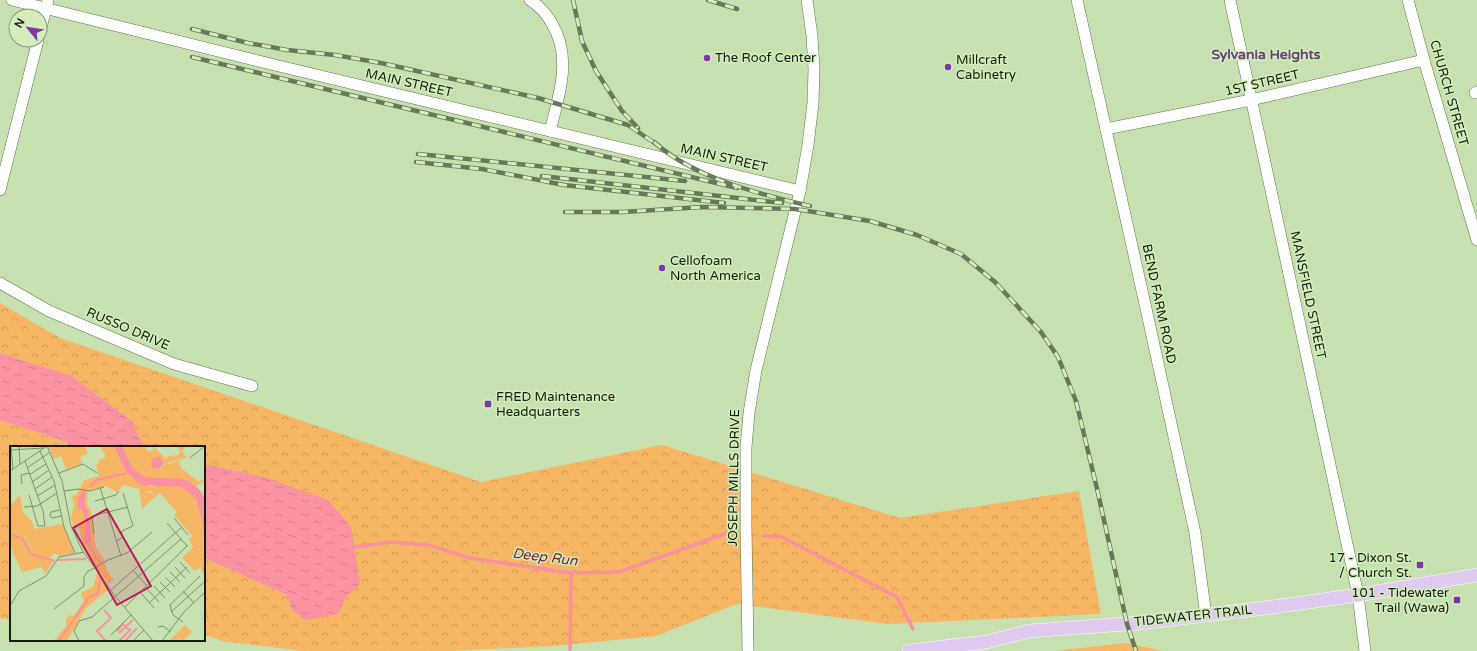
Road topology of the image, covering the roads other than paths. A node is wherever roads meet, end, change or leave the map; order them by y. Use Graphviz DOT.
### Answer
graph roads {
  1 [pos="12,0"];
  2 [pos="530,0"];
  3 [pos="807,0"];
  4 [pos="1077,0"];
  5 [pos="1230,0"];
  6 [pos="1408,0"];
  7 [pos="47,4"];
  8 [pos="36,48"];
  9 [pos="1424,60"];
  10 [pos="1251,100"];
  11 [pos="1106,129"];
  12 [pos="550,131"];
  13 [pos="0,190"];
  14 [pos="800,191"];
  15 [pos="1474,222"];
  16 [pos="1477,240"];
  17 [pos="0,283"];
  18 [pos="252,386"];
  19 [pos="1477,575"];
  20 [pos="1358,596"];
  21 [pos="1206,616"];
  22 [pos="748,651"];
  23 [pos="909,651"];
  24 [pos="1365,651"];
  1 -- 7 [label="street, MAIN STREET"];
  2 -- 12 [label="street"];
  3 -- 14 [label="street, JOSEPH MILLS DRIVE"];
  4 -- 11 [label="street, BEND FARM ROAD"];
  5 -- 10 [label="street, MANSFIELD STREET"];
  6 -- 9 [label="street, CHURCH STREET"];
  7 -- 12 [label="street, MAIN STREET"];
  8 -- 13 [label="street"];
  9 -- 10 [label="street, 1ST STREET"];
  9 -- 15 [label="street, CHURCH STREET"];
  10 -- 11 [label="street, 1ST STREET"];
  10 -- 20 [label="street, MANSFIELD STREET"];
  11 -- 21 [label="street, BEND FARM ROAD"];
  12 -- 14 [label="street, MAIN STREET"];
  14 -- 22 [label="street, JOSEPH MILLS DRIVE"];
  15 -- 16 [label="street, CHURCH STREET"];
  17 -- 18 [label="street, RUSSO DRIVE"];
  19 -- 20 [label="main road, TIDEWATER TRAIL"];
  20 -- 21 [label="main road, TIDEWATER TRAIL"];
  20 -- 24 [label="street, MANSFIELD STREET"];
  21 -- 23 [label="main road, TIDEWATER TRAIL"];
}
